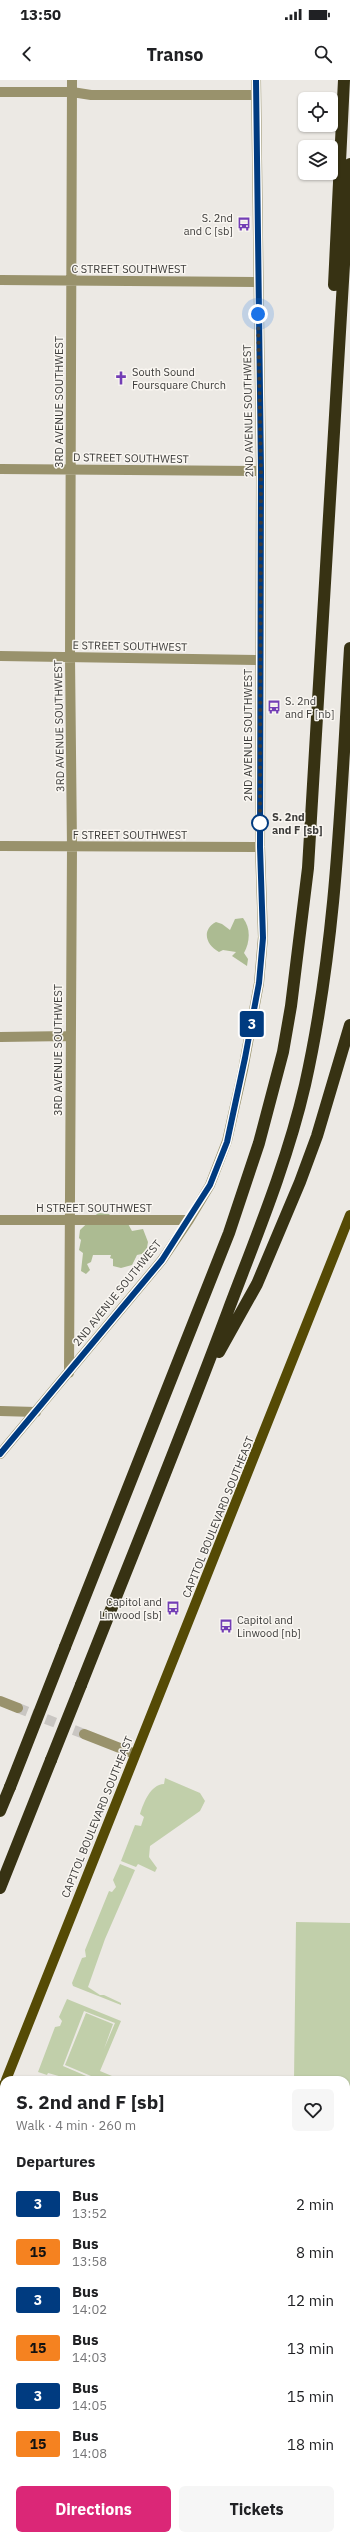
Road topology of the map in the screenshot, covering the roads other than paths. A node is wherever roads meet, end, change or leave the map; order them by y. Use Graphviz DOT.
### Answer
graph roads {
  1 [pos="72,80"];
  2 [pos="256,80"];
  3 [pos="344,80"];
  4 [pos="0,92"];
  5 [pos="72,92"];
  6 [pos="256,95"];
  7 [pos="350,164"];
  8 [pos="0,280"];
  9 [pos="72,280"];
  10 [pos="258,282"];
  11 [pos="339,353"];
  12 [pos="0,469"];
  13 [pos="71,469"];
  14 [pos="261,471"];
  15 [pos="350,648"];
  16 [pos="0,656"];
  17 [pos="70,657"];
  18 [pos="260,660"];
  19 [pos="0,846"];
  20 [pos="72,846"];
  21 [pos="260,847"];
  22 [pos="350,1025"];
  23 [pos="70,1036"];
  24 [pos="0,1037"];
  25 [pos="350,1215"];
  26 [pos="0,1220"];
  27 [pos="69,1220"];
  28 [pos="189,1220"];
  29 [pos="347,1229"];
  30 [pos="68,1373"];
  31 [pos="198,1390"];
  32 [pos="0,1411"];
  33 [pos="36,1412"];
  34 [pos="0,1454"];
  35 [pos="0,1701"];
  36 [pos="18,1708"];
  37 [pos="84,1734"];
  38 [pos="134,1754"];
  39 [pos="0,1811"];
  40 [pos="0,1888"];
  41 [pos="8,2076"];
  1 -- 5 [label="street, 3RD AVENUE SOUTHWEST"];
  2 -- 6 [label="street, 2ND AVENUE SOUTHWEST"];
  3 -- 11 [label="highway"];
  4 -- 5 [label="street"];
  5 -- 6 [label="street"];
  5 -- 9 [label="street, 3RD AVENUE SOUTHWEST"];
  6 -- 10 [label="street, 2ND AVENUE SOUTHWEST"];
  7 -- 11 [label="highway"];
  8 -- 9 [label="street, C STREET SOUTHWEST"];
  9 -- 10 [label="street, C STREET SOUTHWEST"];
  9 -- 13 [label="street, 3RD AVENUE SOUTHWEST"];
  10 -- 14 [label="street, 2ND AVENUE SOUTHWEST"];
  11 -- 39 [label="highway, bridge"];
  12 -- 13 [label="street, D STREET SOUTHWEST"];
  13 -- 14 [label="street, D STREET SOUTHWEST"];
  13 -- 17 [label="street, 3RD AVENUE SOUTHWEST"];
  14 -- 18 [label="street, 2ND AVENUE SOUTHWEST"];
  15 -- 31 [label="highway"];
  16 -- 17 [label="street, E STREET SOUTHWEST"];
  17 -- 18 [label="street, E STREET SOUTHWEST"];
  17 -- 20 [label="street, 3RD AVENUE SOUTHWEST"];
  18 -- 21 [label="street, 2ND AVENUE SOUTHWEST"];
  19 -- 20 [label="street, F STREET SOUTHWEST"];
  20 -- 21 [label="street, F STREET SOUTHWEST"];
  20 -- 23 [label="street, 3RD AVENUE SOUTHWEST"];
  21 -- 28 [label="street, 2ND AVENUE SOUTHWEST"];
  22 -- 31 [label="highway"];
  23 -- 24 [label="street"];
  23 -- 27 [label="street, 3RD AVENUE SOUTHWEST"];
  25 -- 29 [label="main road, CAPITOL BOULEVARD SOUTHEAST"];
  26 -- 27 [label="street, H STREET SOUTHWEST"];
  27 -- 28 [label="street, H STREET SOUTHWEST"];
  27 -- 30 [label="street, 3RD AVENUE SOUTHWEST"];
  28 -- 30 [label="street, 2ND AVENUE SOUTHWEST"];
  29 -- 38 [label="main road, CAPITOL BOULEVARD SOUTHEAST"];
  30 -- 33 [label="street, 2ND AVENUE SOUTHWEST"];
  31 -- 40 [label="highway, bridge"];
  32 -- 33 [label="street"];
  33 -- 34 [label="street, 2ND AVENUE SOUTHWEST"];
  35 -- 36 [label="street"];
  37 -- 38 [label="street"];
  38 -- 41 [label="main road, CAPITOL BOULEVARD SOUTHEAST"];
}
